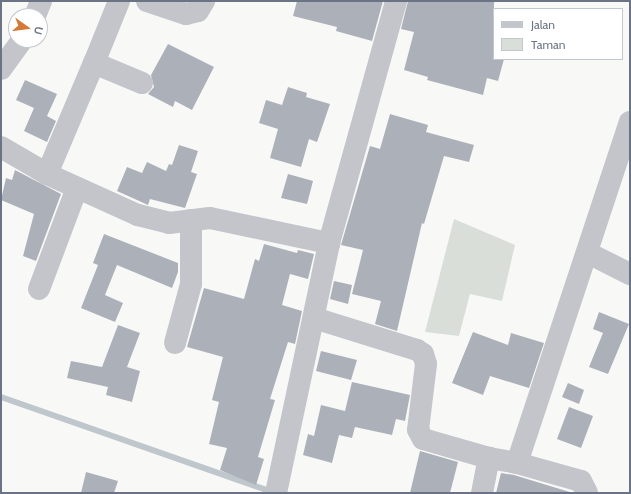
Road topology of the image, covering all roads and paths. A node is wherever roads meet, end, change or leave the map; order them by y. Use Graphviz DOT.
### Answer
graph roads {
  1 [pos="119,1"];
  2 [pos="147,1"];
  3 [pos="204,1"];
  4 [pos="396,1"];
  5 [pos="16,48"];
  6 [pos="94,63"];
  7 [pos="1,69"];
  8 [pos="142,83"];
  9 [pos="630,122"];
  10 [pos="1,147"];
  11 [pos="46,174"];
  12 [pos="77,188"];
  13 [pos="191,220"];
  14 [pos="329,244"];
  15 [pos="588,253"];
  16 [pos="630,274"];
  17 [pos="39,289"];
  18 [pos="314,318"];
  19 [pos="175,343"];
  20 [pos="489,458"];
  21 [pos="517,463"];
  22 [pos="279,485"];
  23 [pos="482,493"];
  24 [pos="587,493"];
  1 -- 6 [label="street"];
  2 -- 3 [label="street"];
  4 -- 14 [label="street"];
  5 -- 7 [label="street"];
  6 -- 8 [label="street"];
  6 -- 11 [label="street"];
  9 -- 15 [label="street"];
  10 -- 11 [label="street"];
  11 -- 12 [label="street"];
  12 -- 13 [label="street"];
  12 -- 17 [label="street"];
  13 -- 14 [label="street"];
  13 -- 19 [label="street"];
  14 -- 18 [label="street"];
  15 -- 16 [label="street"];
  15 -- 21 [label="street"];
  18 -- 20 [label="street"];
  18 -- 22 [label="street"];
  20 -- 21 [label="street"];
  20 -- 23 [label="street"];
  21 -- 24 [label="street"];
}
